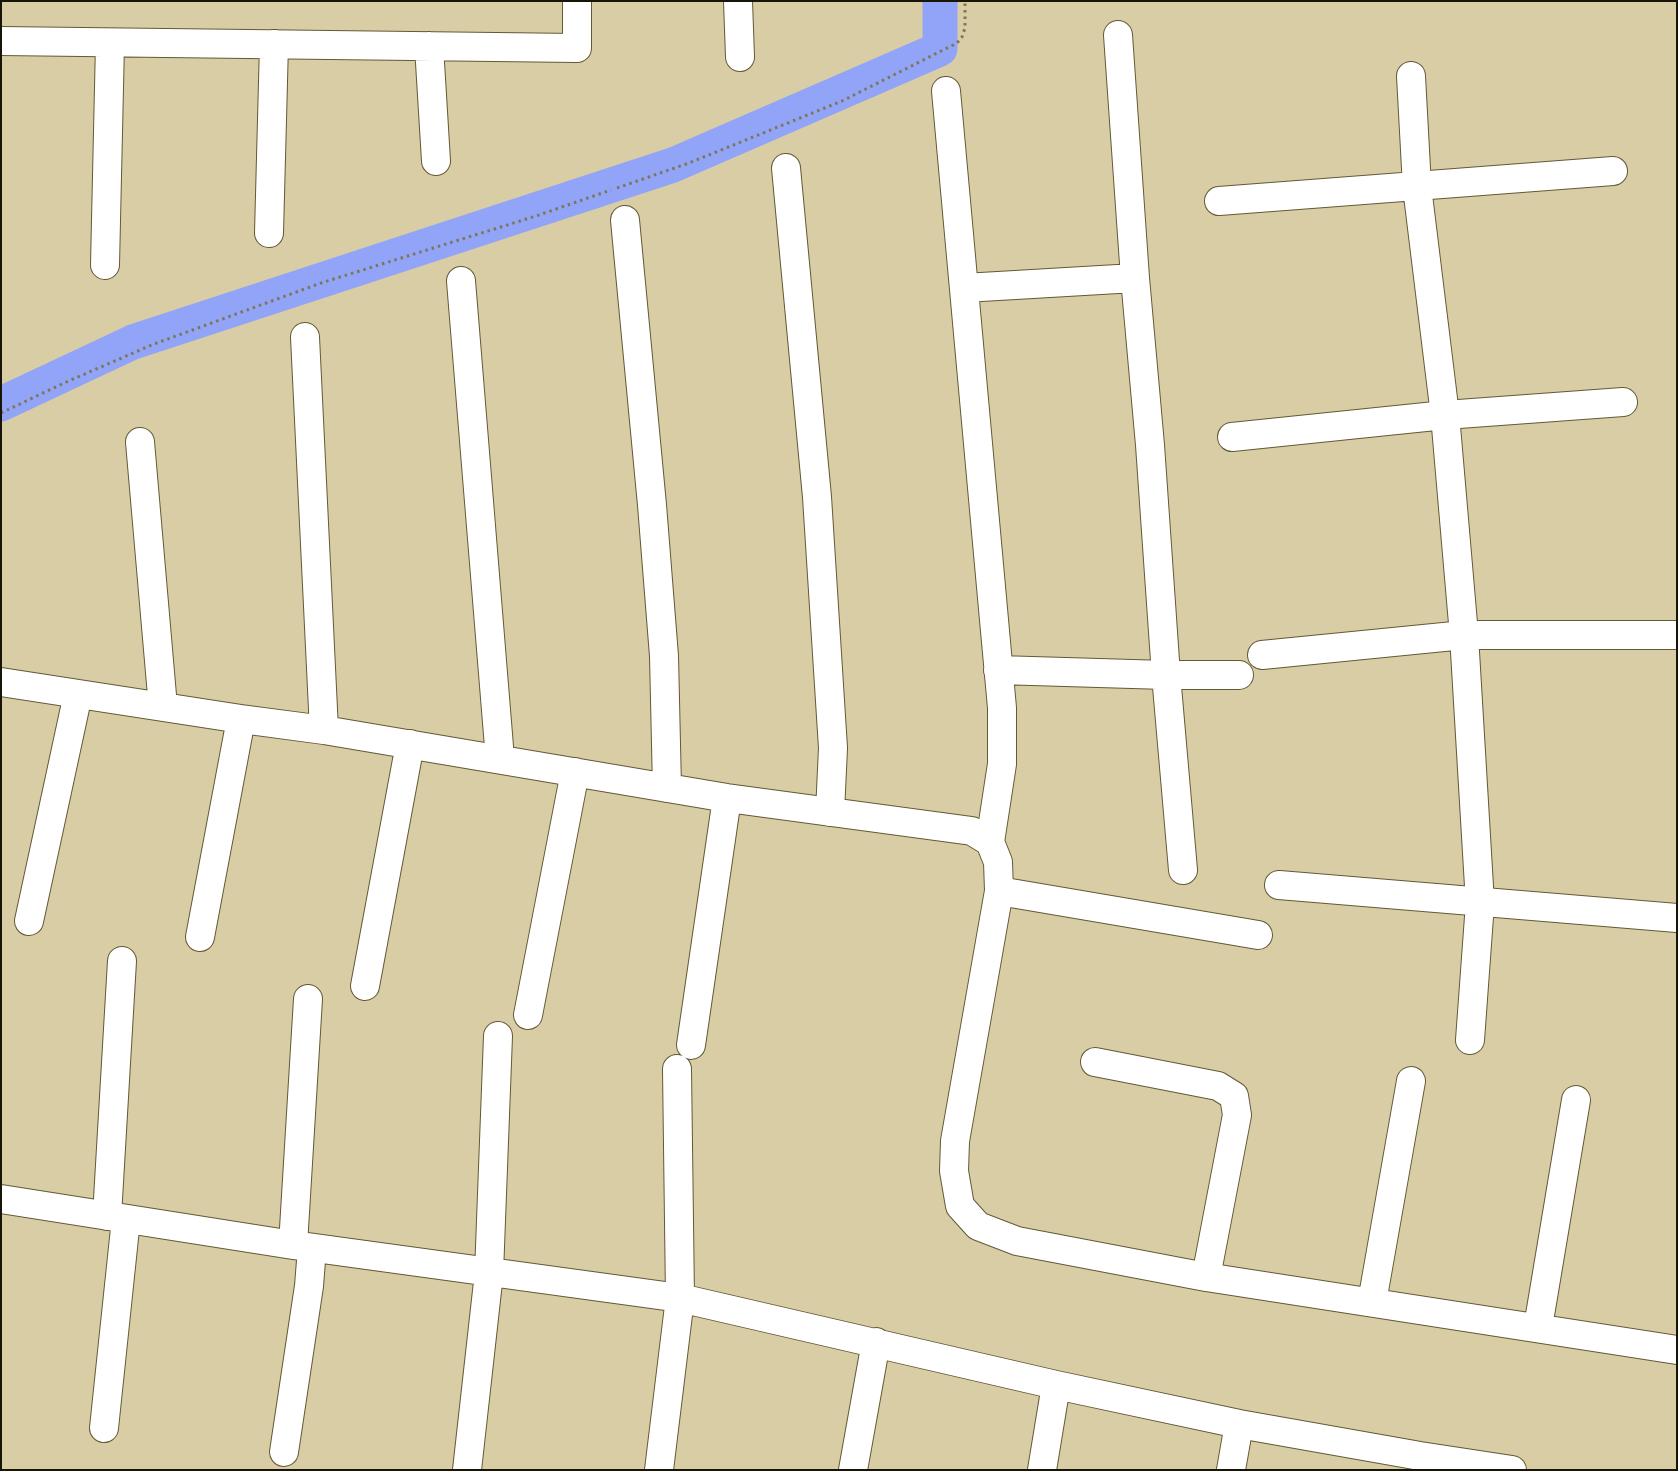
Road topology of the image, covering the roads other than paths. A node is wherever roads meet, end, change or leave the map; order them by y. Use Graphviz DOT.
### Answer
graph roads {
  1 [pos="577,1"];
  2 [pos="738,1"];
  3 [pos="1118,35"];
  4 [pos="1,41"];
  5 [pos="110,42"];
  6 [pos="274,44"];
  7 [pos="429,46"];
  8 [pos="740,57"];
  9 [pos="1411,76"];
  10 [pos="946,91"];
  11 [pos="436,161"];
  12 [pos="786,168"];
  13 [pos="1613,171"];
  14 [pos="1417,187"];
  15 [pos="1219,201"];
  16 [pos="625,220"];
  17 [pos="269,233"];
  18 [pos="105,265"];
  19 [pos="1135,278"];
  20 [pos="461,281"];
  21 [pos="964,288"];
  22 [pos="305,337"];
  23 [pos="1623,402"];
  24 [pos="1445,416"];
  25 [pos="1232,437"];
  26 [pos="140,442"];
  27 [pos="1464,635"];
  28 [pos="1677,635"];
  29 [pos="1262,655"];
  30 [pos="998,670"];
  31 [pos="1166,675"];
  32 [pos="1239,675"];
  33 [pos="1,682"];
  34 [pos="78,694"];
  35 [pos="163,707"];
  36 [pos="241,719"];
  37 [pos="324,730"];
  38 [pos="410,744"];
  39 [pos="500,760"];
  40 [pos="575,772"];
  41 [pos="667,788"];
  42 [pos="727,798"];
  43 [pos="830,812"];
  44 [pos="990,842"];
  45 [pos="1182,870"];
  46 [pos="1279,885"];
  47 [pos="999,891"];
  48 [pos="1480,902"];
  49 [pos="1677,918"];
  50 [pos="29,921"];
  51 [pos="1258,935"];
  52 [pos="200,937"];
  53 [pos="122,961"];
  54 [pos="365,986"];
  55 [pos="308,999"];
  56 [pos="528,1015"];
  57 [pos="498,1036"];
  58 [pos="1470,1040"];
  59 [pos="691,1045"];
  60 [pos="1095,1062"];
  61 [pos="678,1068"];
  62 [pos="1411,1081"];
  63 [pos="1576,1100"];
  64 [pos="1,1199"];
  65 [pos="117,1218"];
  66 [pos="303,1247"];
  67 [pos="489,1273"];
  68 [pos="1206,1277"];
  69 [pos="680,1298"];
  70 [pos="1372,1302"];
  71 [pos="1538,1327"];
  72 [pos="876,1342"];
  73 [pos="1677,1350"];
  74 [pos="1056,1385"];
  75 [pos="1239,1424"];
  76 [pos="104,1428"];
  77 [pos="284,1452"];
  78 [pos="1419,1463"];
  79 [pos="467,1470"];
  80 [pos="659,1470"];
  81 [pos="853,1470"];
  82 [pos="1042,1470"];
  83 [pos="1231,1470"];
  84 [pos="1512,1470"];
  1 -- 7 [label="street"];
  2 -- 8 [label="street"];
  3 -- 19 [label="street"];
  4 -- 5 [label="street"];
  5 -- 6 [label="street"];
  5 -- 18 [label="street"];
  6 -- 7 [label="street"];
  6 -- 17 [label="street"];
  7 -- 11 [label="street"];
  9 -- 14 [label="street"];
  10 -- 21 [label="street"];
  12 -- 43 [label="street"];
  13 -- 14 [label="street"];
  14 -- 15 [label="street"];
  14 -- 24 [label="street"];
  16 -- 41 [label="street"];
  19 -- 21 [label="street"];
  19 -- 31 [label="street"];
  20 -- 39 [label="street"];
  21 -- 30 [label="street"];
  22 -- 37 [label="street"];
  23 -- 24 [label="street"];
  24 -- 25 [label="street"];
  24 -- 27 [label="street"];
  26 -- 35 [label="street"];
  27 -- 28 [label="street"];
  27 -- 29 [label="street"];
  27 -- 48 [label="street"];
  30 -- 31 [label="street"];
  30 -- 44 [label="street"];
  31 -- 32 [label="street"];
  31 -- 45 [label="street"];
  33 -- 34 [label="street"];
  34 -- 35 [label="street"];
  34 -- 50 [label="street"];
  35 -- 36 [label="street"];
  36 -- 37 [label="street"];
  36 -- 52 [label="street"];
  37 -- 38 [label="street"];
  38 -- 39 [label="street"];
  38 -- 54 [label="street"];
  39 -- 40 [label="street"];
  40 -- 41 [label="street"];
  40 -- 56 [label="street"];
  41 -- 42 [label="street"];
  42 -- 43 [label="street"];
  42 -- 59 [label="street"];
  43 -- 44 [label="street"];
  44 -- 47 [label="street"];
  46 -- 48 [label="street"];
  47 -- 51 [label="street"];
  47 -- 68 [label="street"];
  48 -- 49 [label="street"];
  48 -- 58 [label="street"];
  53 -- 65 [label="street"];
  55 -- 66 [label="street"];
  57 -- 67 [label="street"];
  60 -- 68 [label="street"];
  61 -- 69 [label="street"];
  62 -- 70 [label="street"];
  63 -- 71 [label="street"];
  64 -- 65 [label="street"];
  65 -- 66 [label="street"];
  65 -- 76 [label="street"];
  66 -- 67 [label="street"];
  66 -- 77 [label="street"];
  67 -- 69 [label="street"];
  67 -- 79 [label="street"];
  68 -- 70 [label="street"];
  69 -- 72 [label="street"];
  69 -- 80 [label="street"];
  70 -- 71 [label="street"];
  71 -- 73 [label="street"];
  72 -- 74 [label="street"];
  72 -- 81 [label="street"];
  74 -- 75 [label="street"];
  74 -- 82 [label="street"];
  75 -- 78 [label="street"];
  75 -- 83 [label="street"];
  78 -- 84 [label="street"];
}
